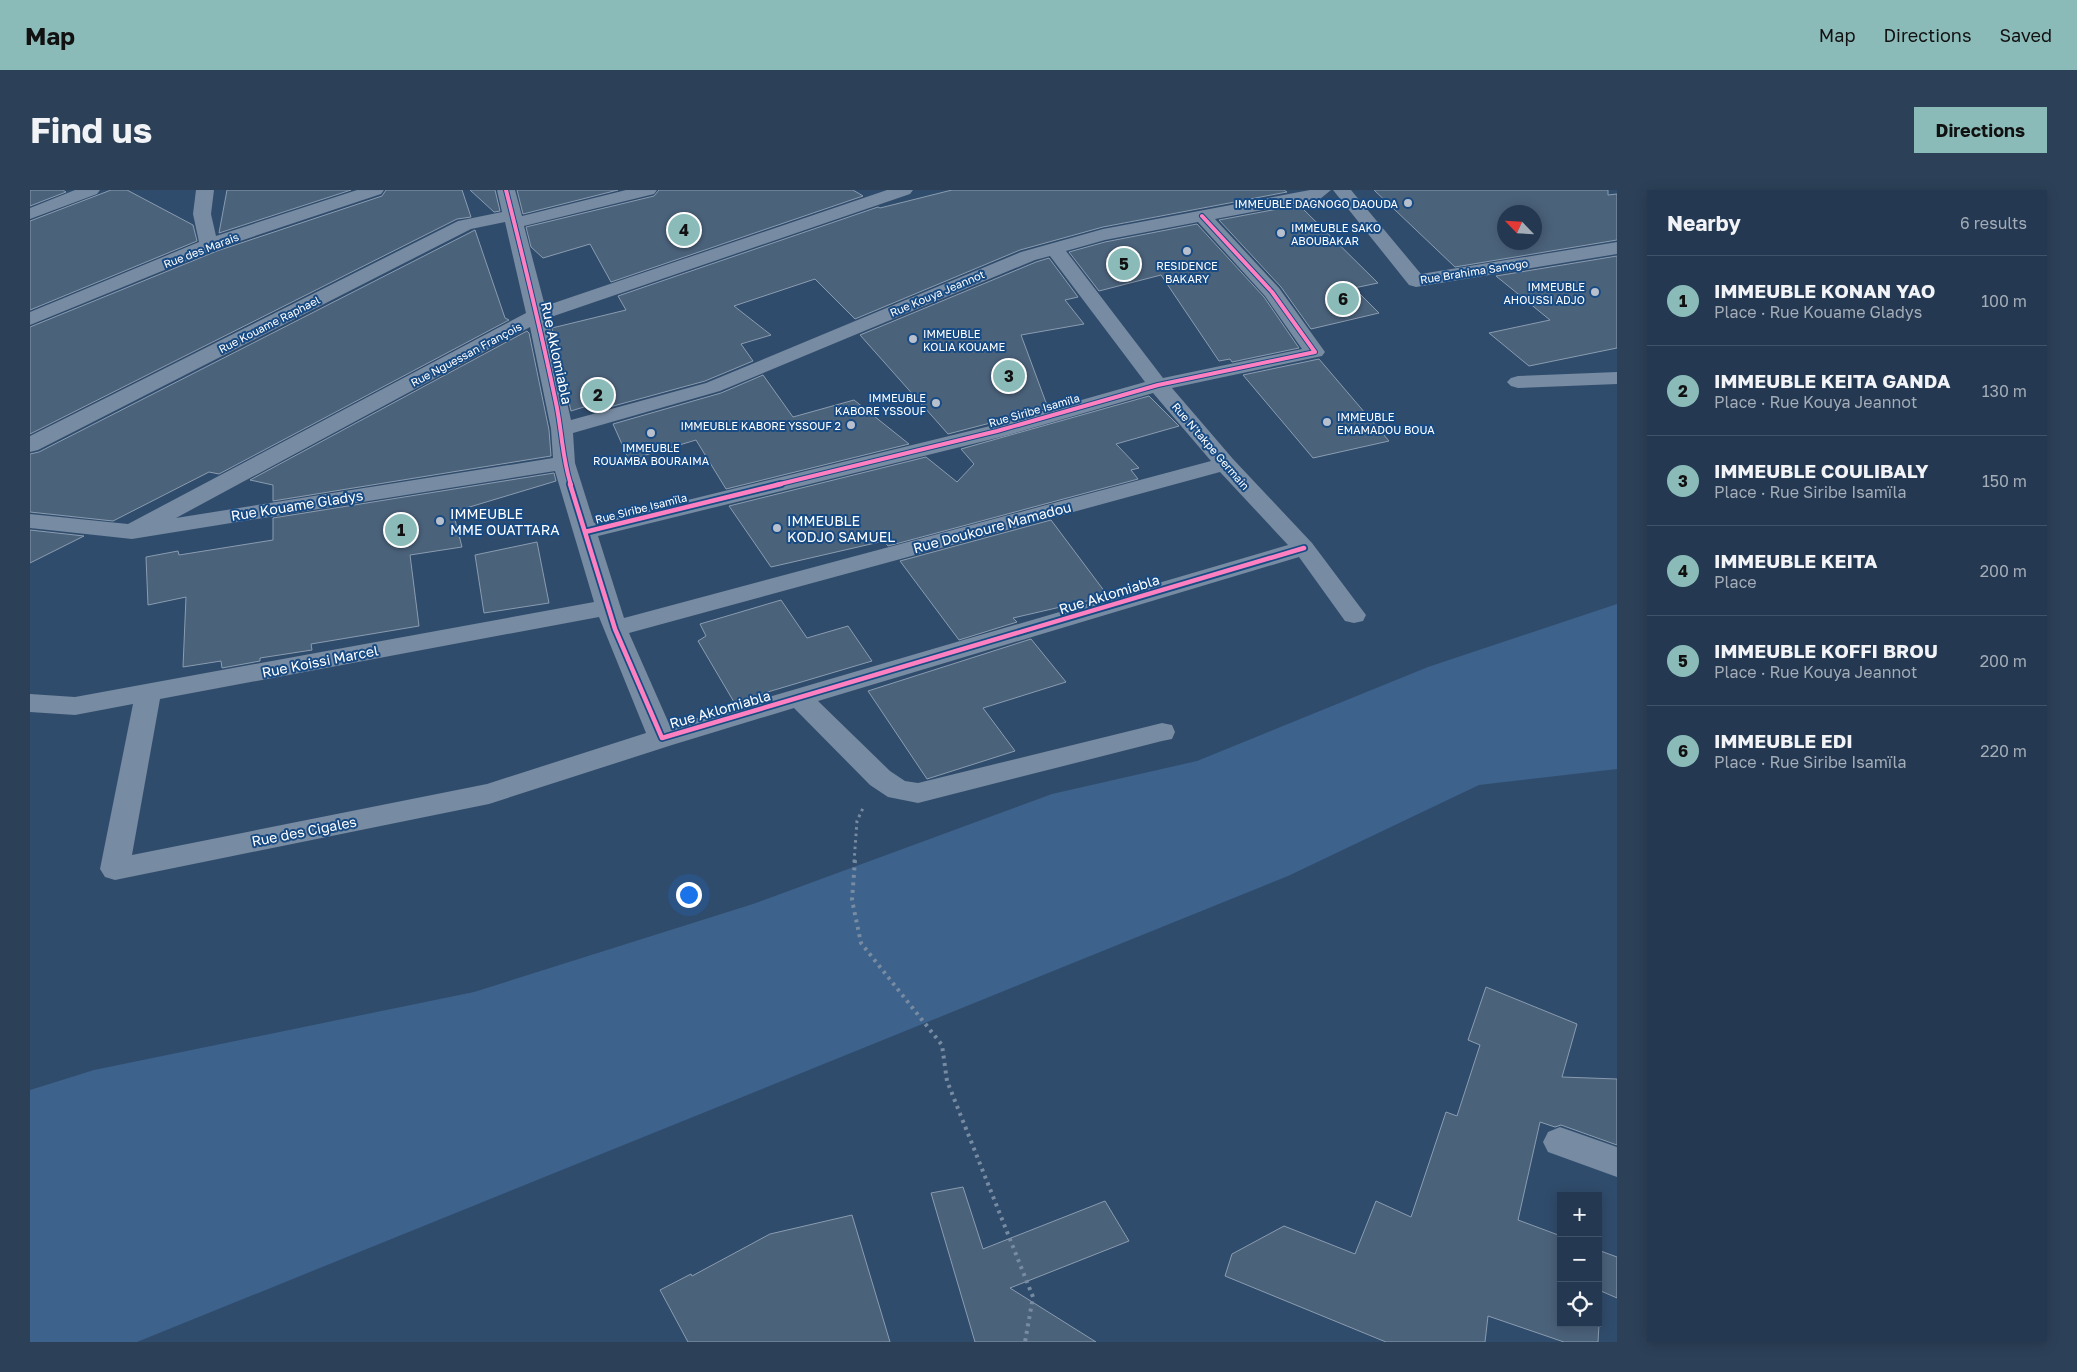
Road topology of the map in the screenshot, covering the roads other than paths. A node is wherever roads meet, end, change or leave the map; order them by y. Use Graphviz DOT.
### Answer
graph roads {
  1 [pos="90,190"];
  2 [pos="204,190"];
  3 [pos="375,190"];
  4 [pos="506,190"];
  5 [pos="648,190"];
  6 [pos="904,190"];
  7 [pos="1322,190"];
  8 [pos="1342,190"];
  9 [pos="30,214"];
  10 [pos="1202,216"];
  11 [pos="514,219"];
  12 [pos="209,246"];
  13 [pos="1054,248"];
  14 [pos="1617,248"];
  15 [pos="537,315"];
  16 [pos="30,319"];
  17 [pos="1617,378"];
  18 [pos="1518,382"];
  19 [pos="1158,385"];
  20 [pos="562,429"];
  21 [pos="30,444"];
  22 [pos="564,462"];
  23 [pos="1225,464"];
  24 [pos="30,521"];
  25 [pos="132,532"];
  26 [pos="585,532"];
  27 [pos="1304,548"];
  28 [pos="1354,615"];
  29 [pos="612,618"];
  30 [pos="148,693"];
  31 [pos="799,698"];
  32 [pos="30,703"];
  33 [pos="1162,732"];
  34 [pos="662,738"];
  35 [pos="1560,1142"];
  36 [pos="1617,1162"];
  1 -- 9 [label="street"];
  2 -- 12 [label="street"];
  3 -- 12 [label="street, Rue des Marais"];
  4 -- 11 [label="street, Rue Aklomiabla"];
  5 -- 11 [label="street, Rue Kouame Raphael"];
  6 -- 15 [label="street, Rue Nguessan François"];
  7 -- 10 [label="street, Rue Kouya Jeannot"];
  8 -- 14 [label="street, Rue Brahima Sanogo"];
  10 -- 13 [label="street, Rue Kouya Jeannot"];
  10 -- 19 [label="street, Rue Siribe Isamïla"];
  11 -- 15 [label="street, Rue Aklomiabla"];
  11 -- 21 [label="street, Rue Kouame Raphael"];
  12 -- 16 [label="street, Rue des Marais"];
  13 -- 19 [label="street, Rue N'takpe Germain"];
  13 -- 20 [label="street, Rue Kouya Jeannot"];
  15 -- 20 [label="street, Rue Aklomiabla"];
  15 -- 25 [label="street, Rue Nguessan François"];
  17 -- 18 [label="street"];
  19 -- 23 [label="street, Rue N'takpe Germain"];
  19 -- 26 [label="street, Rue Siribe Isamïla"];
  20 -- 22 [label="street, Rue Aklomiabla"];
  22 -- 25 [label="street, Rue Kouame Gladys"];
  22 -- 26 [label="street, Rue Aklomiabla"];
  23 -- 27 [label="street, Rue N'takpe Germain"];
  23 -- 29 [label="street, Rue Doukoure Mamadou"];
  24 -- 25 [label="street, Rue Kouame Gladys"];
  26 -- 29 [label="street, Rue Aklomiabla"];
  27 -- 28 [label="street, Rue N'takpe Germain"];
  27 -- 31 [label="street, Rue Aklomiabla"];
  29 -- 30 [label="street, Rue Koissi Marcel"];
  29 -- 34 [label="street, Rue Aklomiabla"];
  30 -- 32 [label="street, Rue Koissi Marcel"];
  30 -- 34 [label="street, Rue des Cigales"];
  31 -- 33 [label="street"];
  31 -- 34 [label="street, Rue Aklomiabla"];
  35 -- 36 [label="street"];
}
